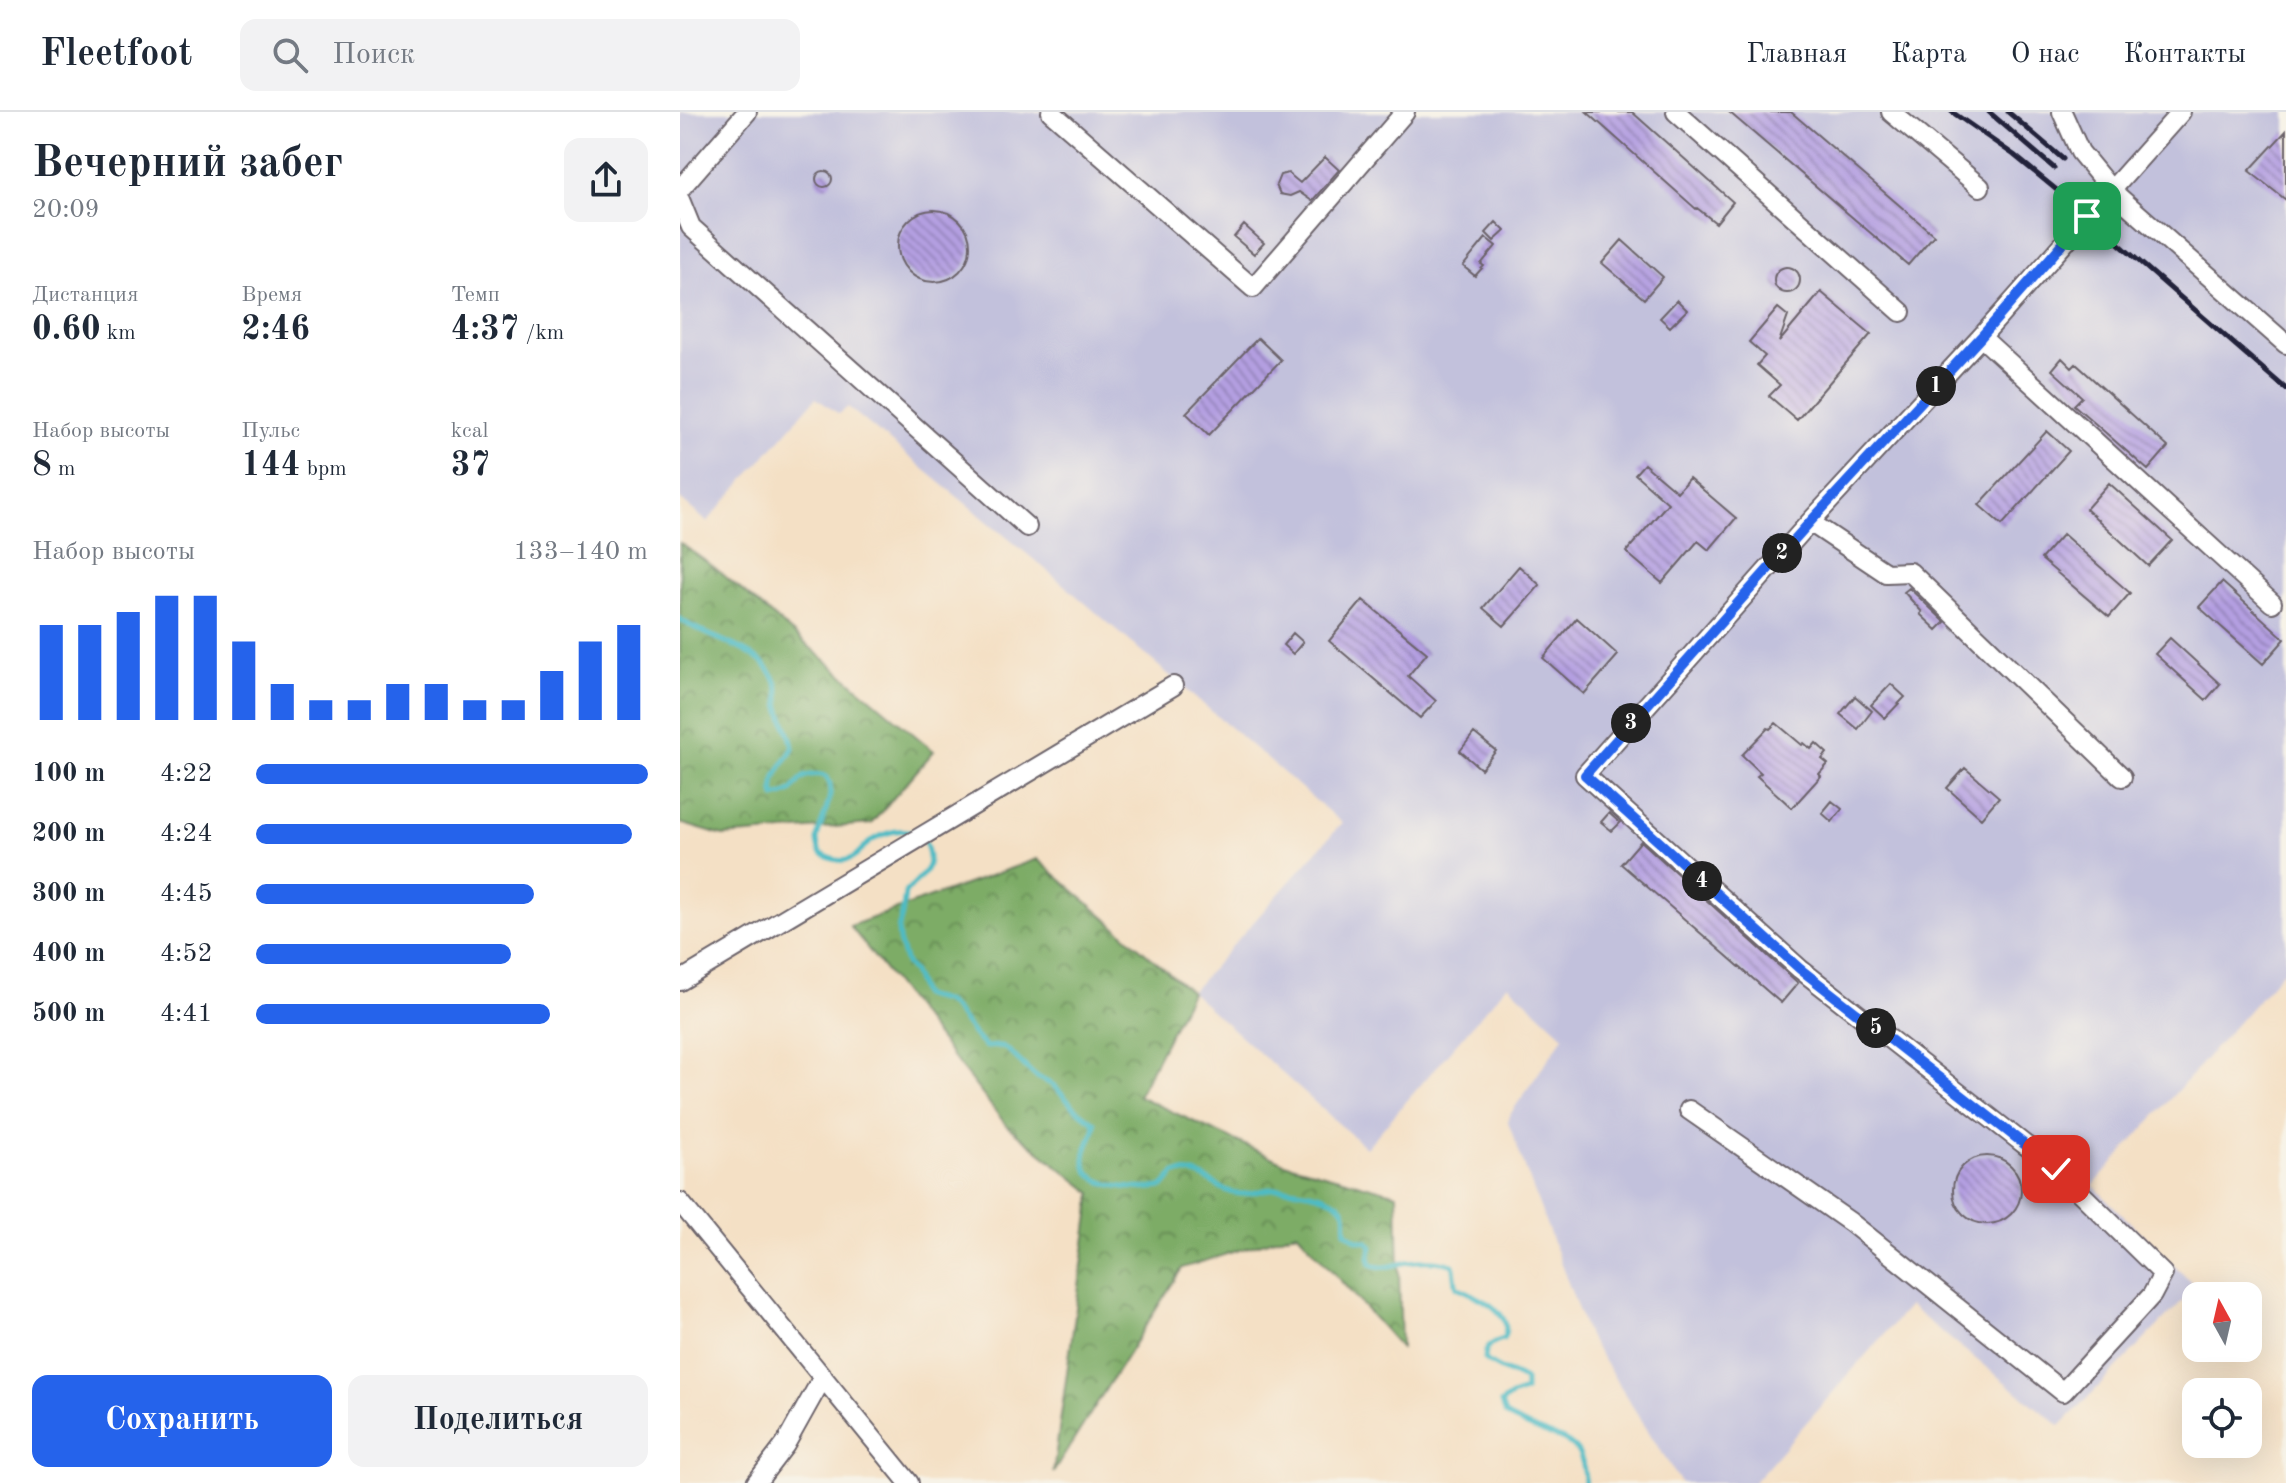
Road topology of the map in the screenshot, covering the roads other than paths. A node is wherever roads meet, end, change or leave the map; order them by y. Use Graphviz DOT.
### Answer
graph roads {
  1 [pos="747,112"];
  2 [pos="1051,112"];
  3 [pos="1405,112"];
  4 [pos="1676,112"];
  5 [pos="1891,112"];
  6 [pos="2062,112"];
  7 [pos="2181,112"];
  8 [pos="1980,187"];
  9 [pos="680,189"];
  10 [pos="2112,191"];
  11 [pos="680,200"];
  12 [pos="1901,312"];
  13 [pos="1981,337"];
  14 [pos="2286,344"];
  15 [pos="1810,522"];
  16 [pos="1027,527"];
  17 [pos="2272,603"];
  18 [pos="1173,686"];
  19 [pos="2122,777"];
  20 [pos="680,981"];
  21 [pos="1689,1110"];
  22 [pos="680,1202"];
  23 [pos="823,1377"];
  24 [pos="756,1483"];
  25 [pos="909,1483"];
  1 -- 9 [label="street"];
  2 -- 3 [label="street"];
  4 -- 12 [label="street"];
  5 -- 8 [label="street"];
  6 -- 10 [label="street"];
  7 -- 10 [label="street"];
  10 -- 13 [label="street"];
  10 -- 14 [label="street"];
  11 -- 16 [label="street"];
  13 -- 15 [label="street"];
  13 -- 17 [label="street"];
  15 -- 19 [label="street"];
  15 -- 21 [label="street"];
  18 -- 20 [label="street"];
  22 -- 23 [label="street"];
  23 -- 24 [label="street"];
  23 -- 25 [label="street"];
}
